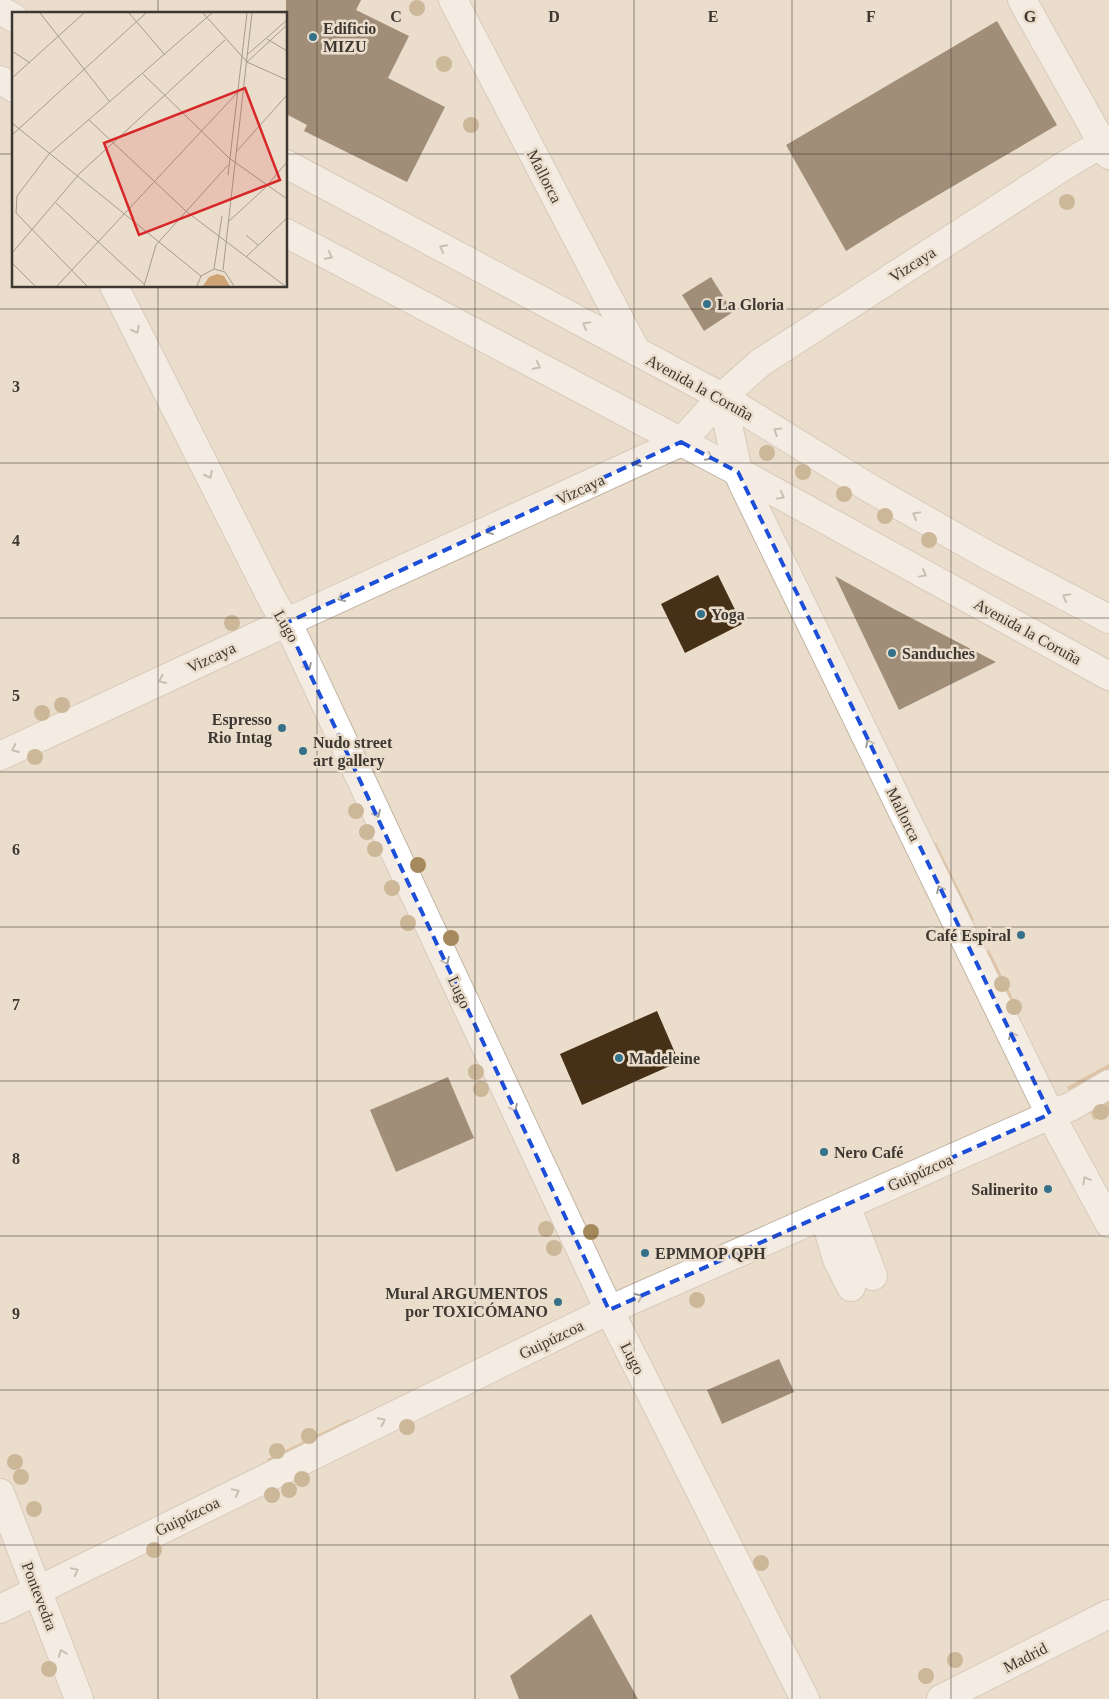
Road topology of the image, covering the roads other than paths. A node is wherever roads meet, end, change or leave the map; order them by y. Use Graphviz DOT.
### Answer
graph roads {
  1 [pos="453,0"];
  2 [pos="1022,0"];
  3 [pos="0,10"];
  4 [pos="12,17"];
  5 [pos="0,80"];
  6 [pos="12,87"];
  7 [pos="1107,145"];
  8 [pos="288,165"];
  9 [pos="288,234"];
  10 [pos="115,288"];
  11 [pos="636,351"];
  12 [pos="722,397"];
  13 [pos="681,442"];
  14 [pos="738,472"];
  15 [pos="1109,619"];
  16 [pos="286,623"];
  17 [pos="1109,676"];
  18 [pos="0,756"];
  19 [pos="1109,1084"];
  20 [pos="1050,1114"];
  21 [pos="835,1210"];
  22 [pos="1109,1223"];
  23 [pos="862,1281"];
  24 [pos="609,1310"];
  25 [pos="0,1493"];
  26 [pos="38,1589"];
  27 [pos="0,1609"];
  28 [pos="1109,1614"];
  29 [pos="79,1699"];
  30 [pos="805,1699"];
  31 [pos="941,1699"];
  1 -- 11 [label="street, Mallorca"];
  2 -- 7 [label="street"];
  3 -- 4 [label="street"];
  5 -- 6 [label="street"];
  7 -- 12 [label="street, Vizcaya"];
  11 -- 8 [label="street, Avenida la Coruña, one-way"];
  9 -- 13 [label="street, Avenida la Coruña, one-way"];
  10 -- 16 [label="street, Lugo, one-way"];
  11 -- 12 [label="street, Avenida la Coruña"];
  12 -- 13 [label="street, Vizcaya"];
  12 -- 14 [label="street, Mallorca"];
  15 -- 12 [label="street, Avenida la Coruña, one-way"];
  13 -- 14 [label="street, Avenida la Coruña, one-way"];
  13 -- 16 [label="street, Vizcaya, one-way"];
  14 -- 17 [label="street, Avenida la Coruña, one-way"];
  20 -- 14 [label="street, Mallorca, one-way"];
  16 -- 18 [label="street, Vizcaya, one-way"];
  16 -- 24 [label="street, Lugo, one-way"];
  19 -- 20 [label="street, Guipúzcoa"];
  20 -- 21 [label="street, Guipúzcoa"];
  22 -- 20 [label="street, Mallorca, one-way"];
  21 -- 23 [label="street"];
  24 -- 21 [label="street, Guipúzcoa, one-way"];
  26 -- 24 [label="street, Guipúzcoa, one-way"];
  24 -- 30 [label="street, Lugo"];
  25 -- 26 [label="street, Pontevedra"];
  26 -- 27 [label="street, Guipúzcoa"];
  29 -- 26 [label="street, Pontevedra, one-way"];
  28 -- 31 [label="street, Madrid"];
}
